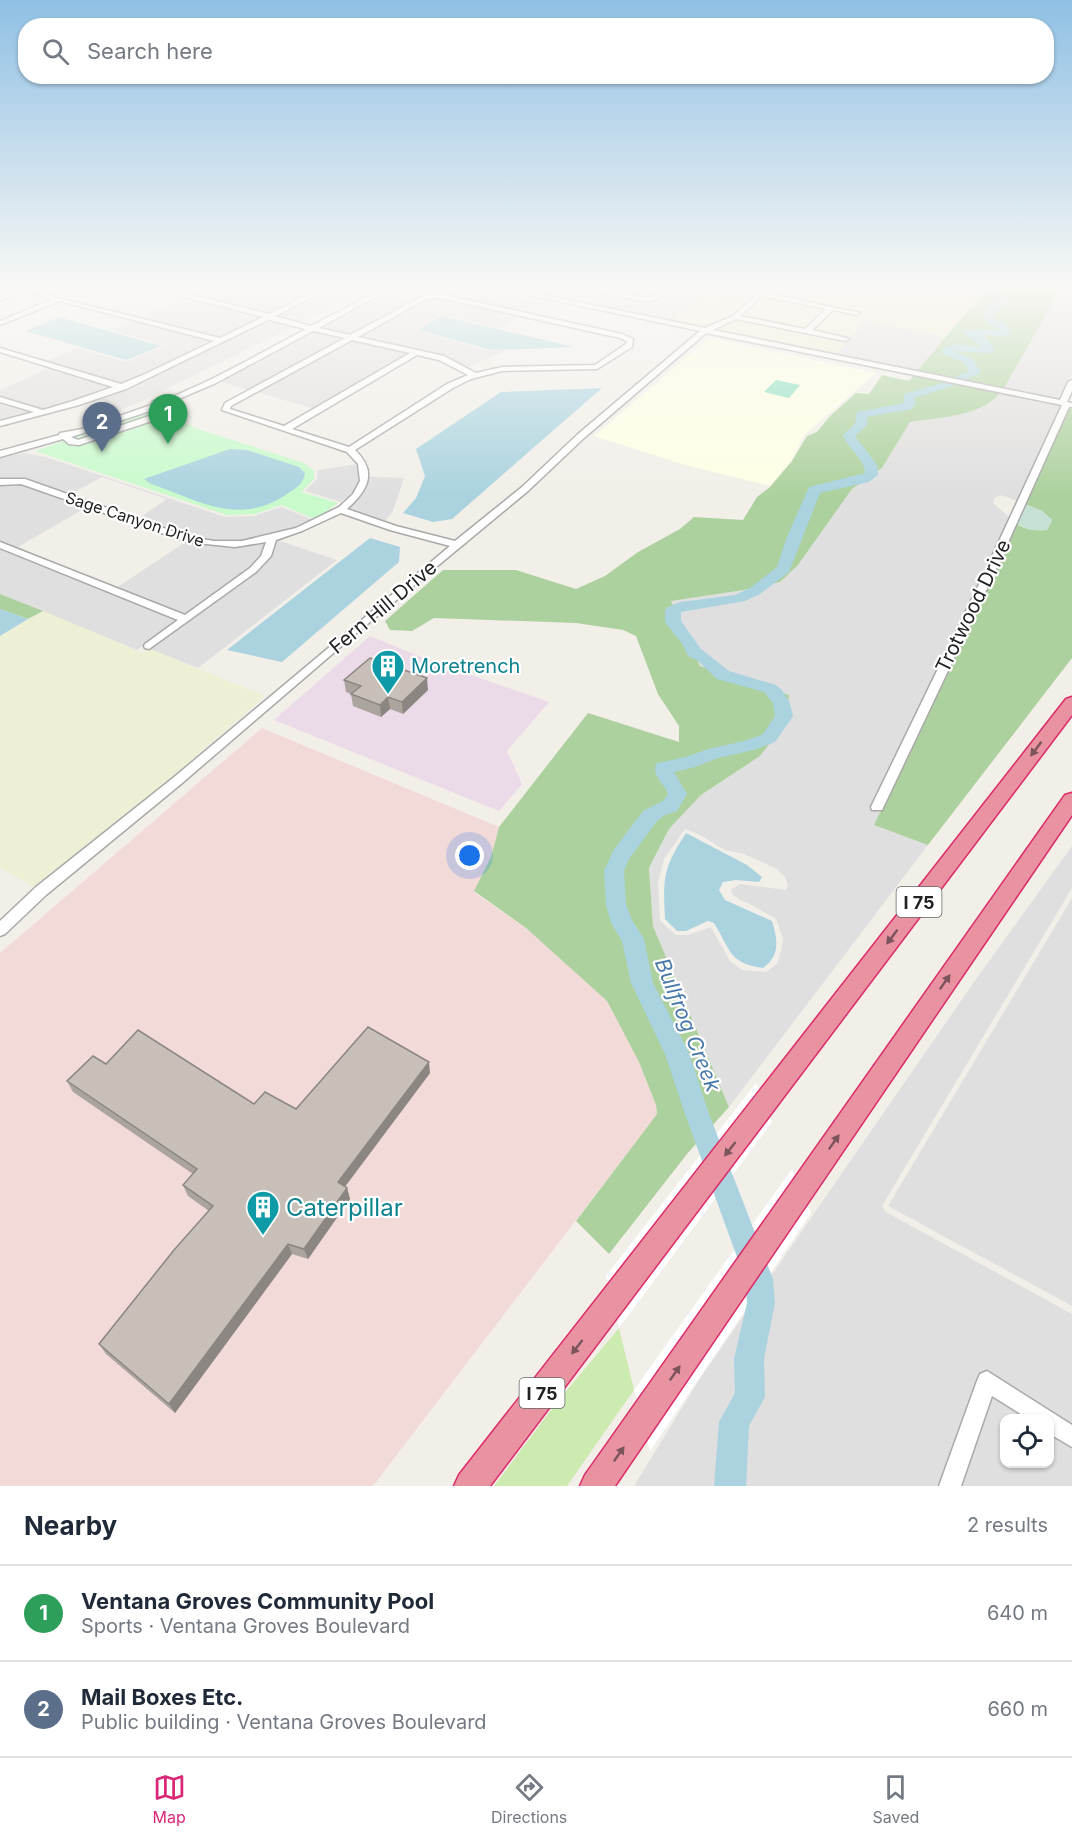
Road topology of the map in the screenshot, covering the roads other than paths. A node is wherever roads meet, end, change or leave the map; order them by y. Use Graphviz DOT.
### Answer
graph roads {
  1 [pos="24,357"];
  2 [pos="187,357"];
  3 [pos="246,357"];
  4 [pos="253,357"];
  5 [pos="316,357"];
  6 [pos="408,357"];
  7 [pos="438,357"];
  8 [pos="611,357"];
  9 [pos="674,357"];
  10 [pos="836,357"];
  11 [pos="474,375"];
  12 [pos="1072,382"];
  13 [pos="123,387"];
  14 [pos="167,396"];
  15 [pos="0,399"];
  16 [pos="1067,404"];
  17 [pos="154,407"];
  18 [pos="44,413"];
  19 [pos="164,414"];
  20 [pos="0,424"];
  21 [pos="285,429"];
  22 [pos="62,435"];
  23 [pos="109,442"];
  24 [pos="74,443"];
  25 [pos="93,447"];
  26 [pos="0,449"];
  27 [pos="350,450"];
  28 [pos="0,454"];
  29 [pos="0,482"];
  30 [pos="337,511"];
  31 [pos="271,539"];
  32 [pos="0,545"];
  33 [pos="458,545"];
  34 [pos="449,552"];
  35 [pos="186,619"];
  36 [pos="149,645"];
  37 [pos="1072,702"];
  38 [pos="1072,800"];
  39 [pos="877,807"];
  40 [pos="0,930"];
  41 [pos="1036,1414"];
  42 [pos="1054,1425"];
  43 [pos="1072,1437"];
  44 [pos="470,1486"];
  45 [pos="596,1486"];
  46 [pos="950,1486"];
  1 -- 13 [label="street"];
  2 -- 13 [label="street"];
  3 -- 14 [label="street"];
  4 -- 17 [label="street"];
  5 -- 21 [label="street"];
  6 -- 21 [label="street"];
  7 -- 11 [label="street"];
  8 -- 11 [label="street"];
  9 -- 33 [label="street, Fern Hill Drive"];
  10 -- 16 [label="street"];
  11 -- 27 [label="street"];
  12 -- 16 [label="street, Trotwood Drive"];
  13 -- 18 [label="street"];
  14 -- 17 [label="street"];
  14 -- 22 [label="street"];
  15 -- 18 [label="street"];
  16 -- 39 [label="street, Trotwood Drive"];
  17 -- 19 [label="street"];
  17 -- 22 [label="street"];
  18 -- 20 [label="street"];
  19 -- 23 [label="street"];
  19 -- 24 [label="street"];
  21 -- 27 [label="street"];
  22 -- 24 [label="street"];
  22 -- 26 [label="street"];
  22 -- 28 [label="street"];
  24 -- 25 [label="street"];
  27 -- 30 [label="street"];
  29 -- 31 [label="street, Sage Canyon Drive"];
  30 -- 31 [label="street, Sage Canyon Drive"];
  30 -- 33 [label="street"];
  30 -- 34 [label="street"];
  31 -- 35 [label="street"];
  32 -- 35 [label="street"];
  33 -- 34 [label="street, Fern Hill Drive"];
  34 -- 40 [label="street, Fern Hill Drive"];
  35 -- 36 [label="street"];
  37 -- 44 [label="highway, I 75, one-way"];
  45 -- 38 [label="highway, one-way"];
  41 -- 46 [label="street"];
  42 -- 43 [label="street"];
}
